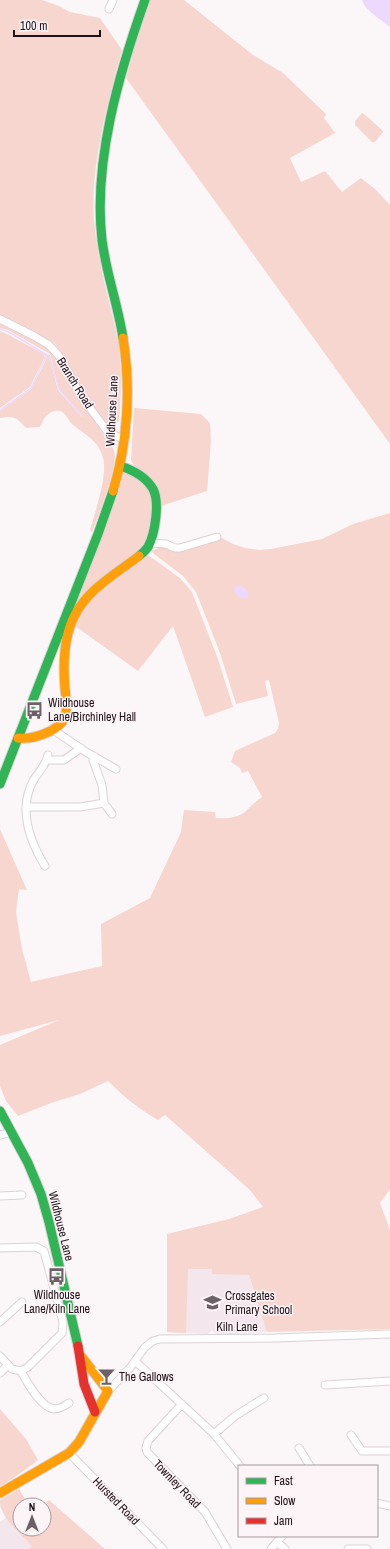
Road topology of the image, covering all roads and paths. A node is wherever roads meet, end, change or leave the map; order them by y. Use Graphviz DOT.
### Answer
graph roads {
  1 [pos="113,0"];
  2 [pos="144,0"];
  3 [pos="109,10"];
  4 [pos="0,319"];
  5 [pos="124,440"];
  6 [pos="120,466"];
  7 [pos="217,537"];
  8 [pos="151,543"];
  9 [pos="52,729"];
  10 [pos="18,738"];
  11 [pos="82,748"];
  12 [pos="94,756"];
  13 [pos="116,769"];
  14 [pos="0,784"];
  15 [pos="104,802"];
  16 [pos="26,807"];
  17 [pos="112,814"];
  18 [pos="45,866"];
  19 [pos="0,1111"];
  20 [pos="12,1132"];
  21 [pos="0,1135"];
  22 [pos="22,1195"];
  23 [pos="0,1196"];
  24 [pos="0,1248"];
  25 [pos="22,1302"];
  26 [pos="0,1322"];
  27 [pos="390,1334"];
  28 [pos="80,1355"];
  29 [pos="0,1356"];
  30 [pos="135,1361"];
  31 [pos="8,1365"];
  32 [pos="21,1371"];
  33 [pos="0,1373"];
  34 [pos="390,1381"];
  35 [pos="328,1386"];
  36 [pos="108,1391"];
  37 [pos="264,1398"];
  38 [pos="68,1403"];
  39 [pos="182,1404"];
  40 [pos="95,1412"];
  41 [pos="214,1434"];
  42 [pos="351,1435"];
  43 [pos="299,1448"];
  44 [pos="390,1451"];
  45 [pos="69,1453"];
  46 [pos="239,1465"];
  47 [pos="309,1465"];
  48 [pos="0,1493"];
  49 [pos="378,1503"];
  50 [pos="390,1506"];
  51 [pos="279,1539"];
  52 [pos="163,1549"];
  53 [pos="227,1549"];
  54 [pos="271,1549"];
  55 [pos="285,1549"];
  56 [pos="348,1549"];
  57 [pos="366,1549"];
  1 -- 3 [label="street"];
  2 -- 5 [label="main road, Wildhouse Lane"];
  4 -- 5 [label="street, Branch Road"];
  5 -- 6 [label="main road, Wildhouse Lane"];
  6 -- 8 [label="main road"];
  6 -- 10 [label="main road, Wildhouse Lane"];
  7 -- 8 [label="street"];
  8 -- 9 [label="main road"];
  9 -- 10 [label="main road"];
  9 -- 11 [label="street"];
  10 -- 14 [label="main road, Wildhouse Lane"];
  11 -- 12 [label="street"];
  11 -- 16 [label="street"];
  12 -- 13 [label="street"];
  12 -- 15 [label="street"];
  15 -- 16 [label="street"];
  15 -- 17 [label="street"];
  16 -- 18 [label="street"];
  19 -- 20 [label="main road, Wildhouse Lane"];
  20 -- 21 [label="street"];
  20 -- 28 [label="main road, Wildhouse Lane"];
  22 -- 23 [label="street"];
  24 -- 32 [label="street"];
  25 -- 26 [label="street"];
  27 -- 30 [label="street, Kiln Lane"];
  28 -- 36 [label="main road, Wildhouse Lane"];
  28 -- 40 [label="main road, Wildhouse Lane"];
  29 -- 31 [label="street"];
  30 -- 36 [label="street, Kiln Lane"];
  30 -- 39 [label="street"];
  31 -- 32 [label="street"];
  31 -- 33 [label="street"];
  32 -- 38 [label="street"];
  34 -- 35 [label="street"];
  36 -- 40 [label="main road"];
  37 -- 41 [label="street"];
  39 -- 41 [label="street"];
  39 -- 53 [label="street, Townley Road"];
  40 -- 45 [label="main road"];
  41 -- 46 [label="street"];
  42 -- 44 [label="street"];
  43 -- 47 [label="street"];
  45 -- 48 [label="main road"];
  45 -- 52 [label="street, Hursted Road"];
  49 -- 50 [label="street"];
  51 -- 54 [label="street"];
  51 -- 55 [label="street"];
  56 -- 57 [label="street"];
}
